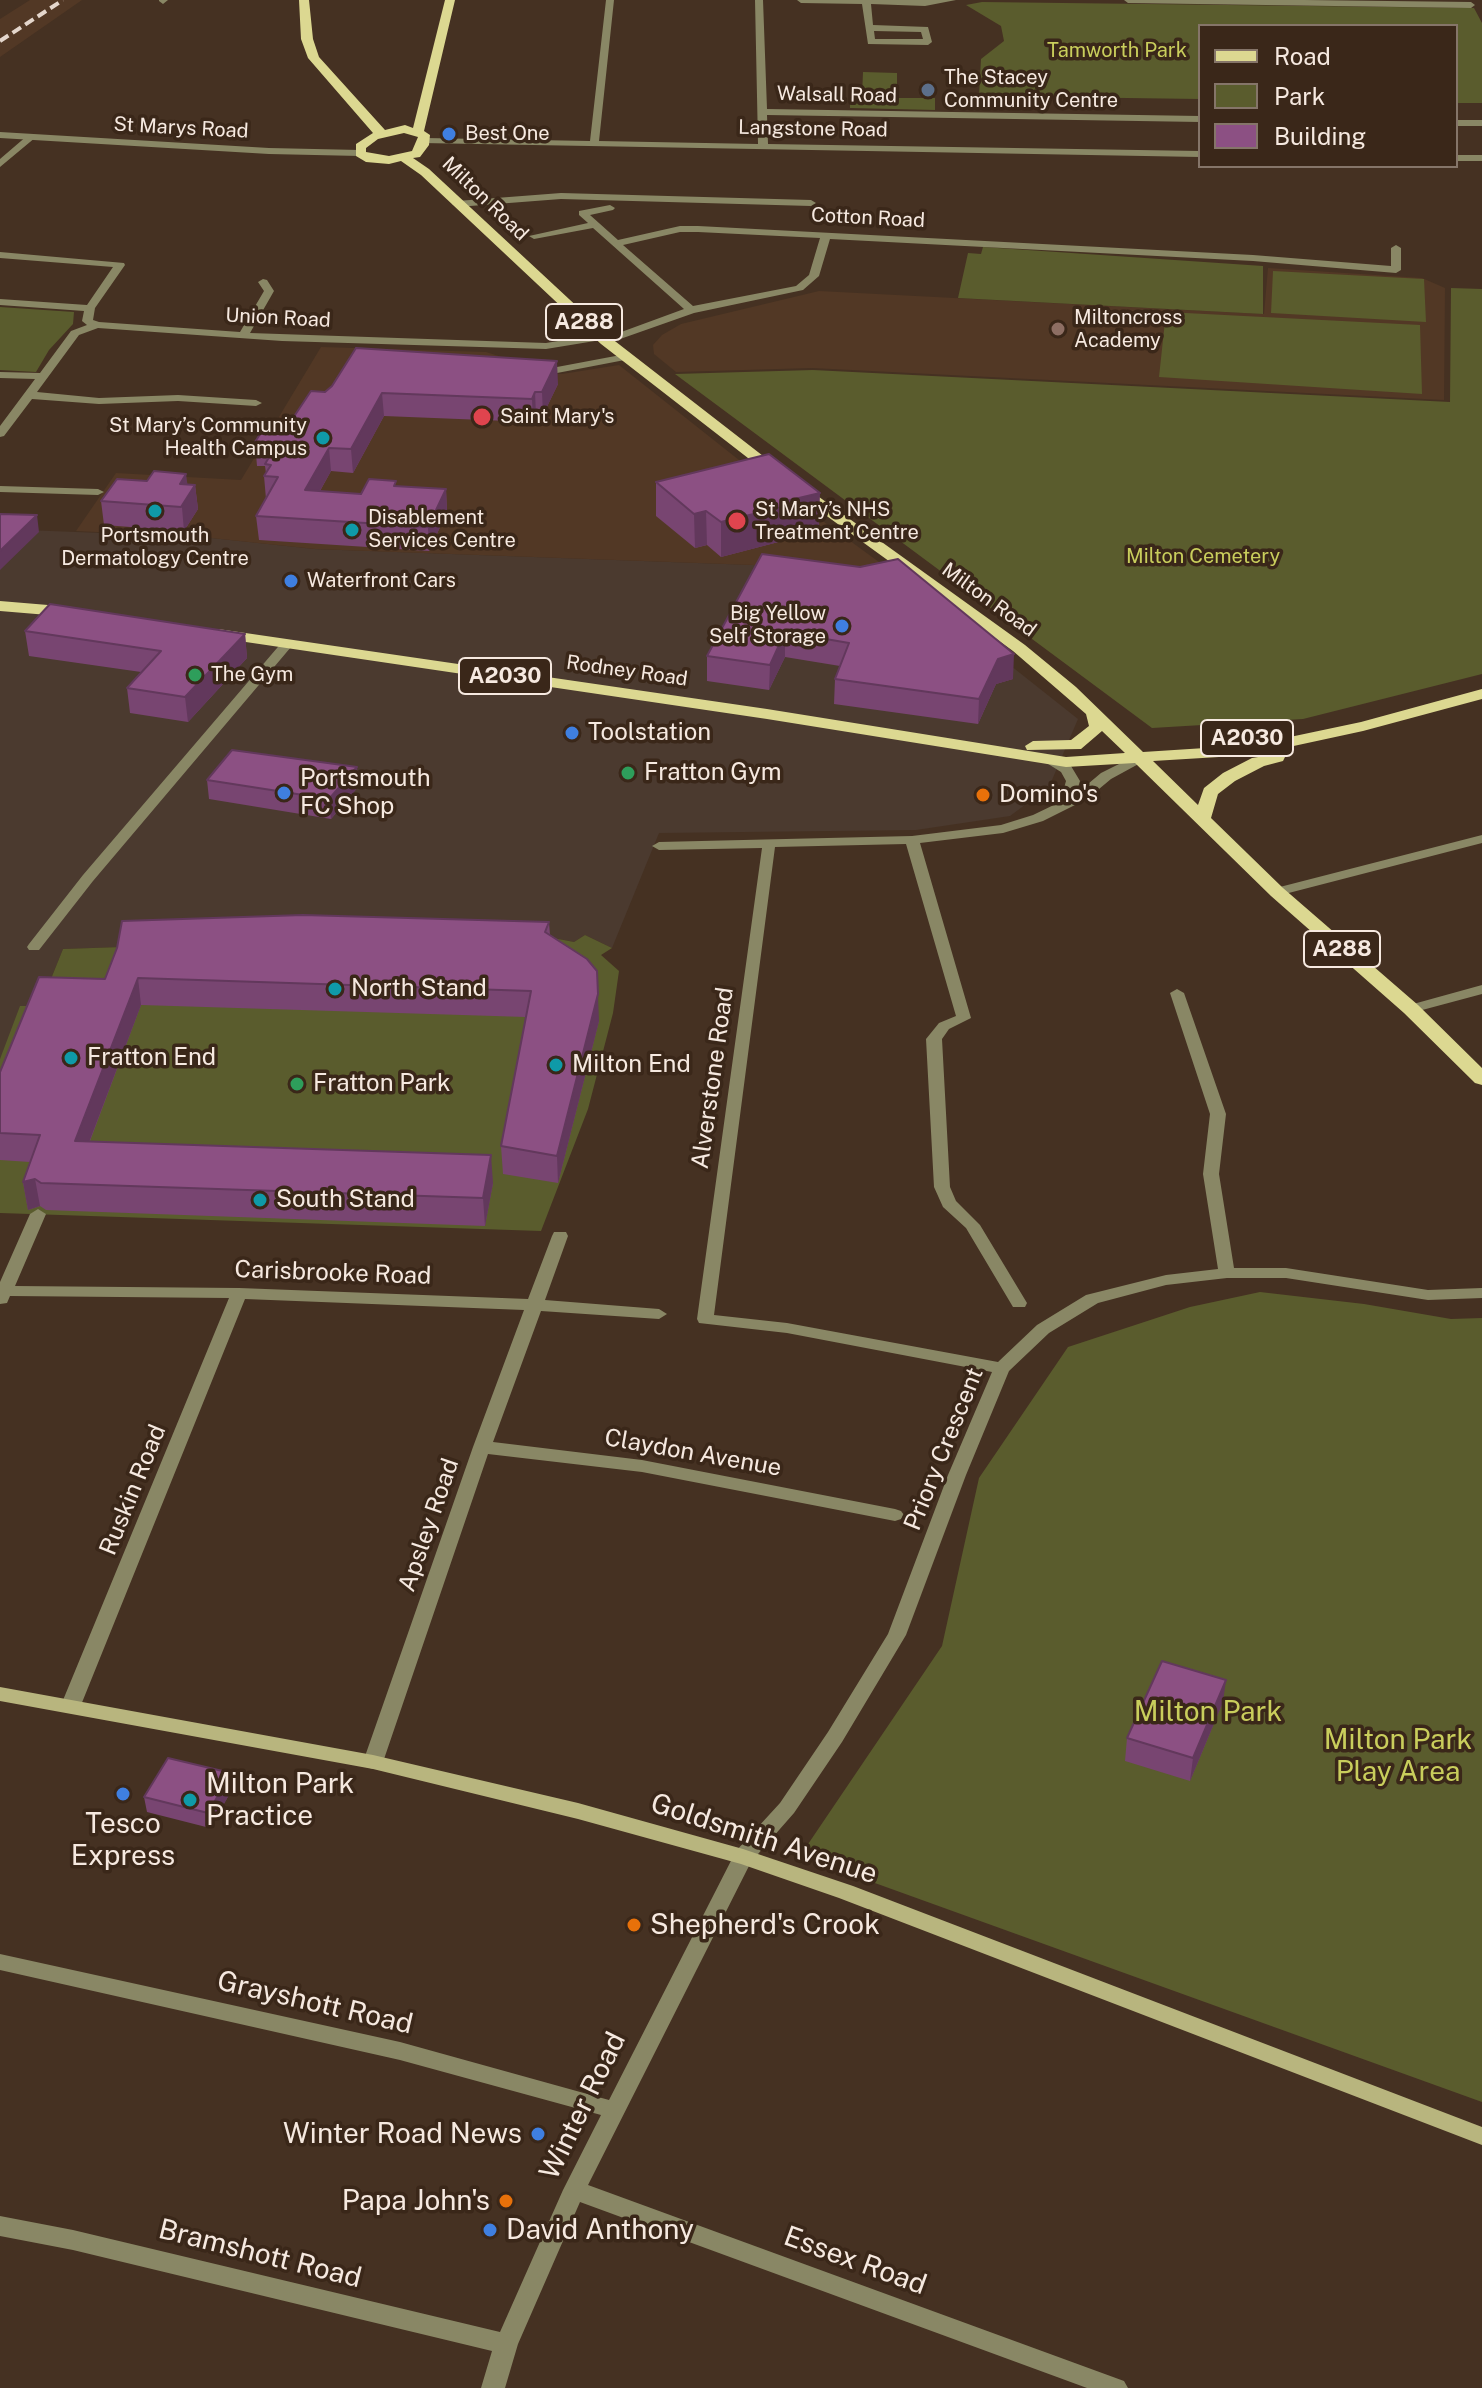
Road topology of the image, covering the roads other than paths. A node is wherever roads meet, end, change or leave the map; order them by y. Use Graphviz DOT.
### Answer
graph roads {
  1 [pos="304,0"];
  2 [pos="450,0"];
  3 [pos="610,0"];
  4 [pos="759,0"];
  5 [pos="801,0"];
  6 [pos="952,0"];
  7 [pos="1128,0"];
  8 [pos="866,2"];
  9 [pos="908,2"];
  10 [pos="1471,5"];
  11 [pos="869,28"];
  12 [pos="761,112"];
  13 [pos="1198,119"];
  14 [pos="1458,123"];
  15 [pos="1482,123"];
  16 [pos="382,133"];
  17 [pos="0,135"];
  18 [pos="422,136"];
  19 [pos="31,137"];
  20 [pos="594,144"];
  21 [pos="763,146"];
  22 [pos="360,153"];
  23 [pos="1198,154"];
  24 [pos="1458,158"];
  25 [pos="1482,158"];
  26 [pos="406,159"];
  27 [pos="0,164"];
  28 [pos="811,203"];
  29 [pos="457,204"];
  30 [pos="610,208"];
  31 [pos="595,225"];
  32 [pos="826,235"];
  33 [pos="534,236"];
  34 [pos="617,243"];
  35 [pos="1396,248"];
  36 [pos="0,255"];
  37 [pos="263,282"];
  38 [pos="0,302"];
  39 [pos="90,308"];
  40 [pos="691,310"];
  41 [pos="97,325"];
  42 [pos="244,334"];
  43 [pos="603,339"];
  44 [pos="458,343"];
  45 [pos="546,346"];
  46 [pos="626,357"];
  47 [pos="519,358"];
  48 [pos="0,375"];
  49 [pos="42,376"];
  50 [pos="29,395"];
  51 [pos="256,403"];
  52 [pos="0,434"];
  53 [pos="0,489"];
  54 [pos="98,492"];
  55 [pos="0,606"];
  56 [pos="33,607"];
  57 [pos="0,614"];
  58 [pos="91,615"];
  59 [pos="201,631"];
  60 [pos="287,644"];
  61 [pos="1482,694"];
  62 [pos="1093,711"];
  63 [pos="1363,726"];
  64 [pos="977,746"];
  65 [pos="1135,752"];
  66 [pos="1050,759"];
  67 [pos="1066,804"];
  68 [pos="1203,818"];
  69 [pos="1482,839"];
  70 [pos="912,840"];
  71 [pos="769,844"];
  72 [pos="659,846"];
  73 [pos="1277,892"];
  74 [pos="34,947"];
  75 [pos="1482,989"];
  76 [pos="1177,993"];
  77 [pos="1411,1009"];
  78 [pos="1482,1079"];
  79 [pos="38,1214"];
  80 [pos="560,1236"];
  81 [pos="1227,1273"];
  82 [pos="239,1293"];
  83 [pos="1482,1293"];
  84 [pos="2,1296"];
  85 [pos="1019,1303"];
  86 [pos="535,1305"];
  87 [pos="659,1314"];
  88 [pos="1002,1368"];
  89 [pos="482,1447"];
  90 [pos="895,1515"];
  91 [pos="0,1694"];
  92 [pos="71,1705"];
  93 [pos="373,1762"];
  94 [pos="743,1857"];
  95 [pos="0,1962"];
  96 [pos="614,2110"];
  97 [pos="1482,2136"];
  98 [pos="574,2190"];
  99 [pos="0,2226"];
  100 [pos="506,2344"];
  101 [pos="493,2388"];
  102 [pos="1116,2388"];
  1 -- 16 [label="main road"];
  2 -- 18 [label="main road"];
  3 -- 20 [label="street"];
  4 -- 12 [label="street"];
  5 -- 8 [label="street"];
  6 -- 9 [label="street"];
  7 -- 10 [label="street"];
  8 -- 9 [label="street"];
  8 -- 11 [label="street"];
  11 -- 11 [label="street"];
  12 -- 13 [label="street, Walsall Road"];
  12 -- 21 [label="street"];
  14 -- 15 [label="street"];
  16 -- 18 [label="main road"];
  16 -- 22 [label="main road"];
  17 -- 19 [label="street, St Marys Road"];
  18 -- 20 [label="street, Langstone Road"];
  18 -- 26 [label="main road"];
  19 -- 22 [label="street, St Marys Road"];
  19 -- 27 [label="street"];
  20 -- 21 [label="street, Langstone Road"];
  21 -- 23 [label="street, Langstone Road"];
  22 -- 26 [label="main road"];
  24 -- 25 [label="street"];
  26 -- 29 [label="main road, Milton Road / A288"];
  28 -- 29 [label="street"];
  29 -- 43 [label="main road, Milton Road / A288"];
  30 -- 31 [label="street"];
  31 -- 33 [label="street"];
  31 -- 34 [label="street"];
  32 -- 34 [label="street, Cotton Road"];
  32 -- 35 [label="street, Cotton Road"];
  32 -- 40 [label="street"];
  34 -- 40 [label="street"];
  36 -- 39 [label="street"];
  37 -- 42 [label="street"];
  38 -- 39 [label="street"];
  39 -- 41 [label="street"];
  40 -- 43 [label="street"];
  41 -- 42 [label="street, Union Road"];
  41 -- 49 [label="street"];
  42 -- 44 [label="street, Union Road"];
  43 -- 45 [label="street, Union Road"];
  43 -- 46 [label="main road, Milton Road / A288"];
  44 -- 45 [label="street, Union Road"];
  44 -- 47 [label="street, Union Road"];
  45 -- 46 [label="street"];
  46 -- 62 [label="main road, Milton Road / A288"];
  48 -- 49 [label="street"];
  49 -- 50 [label="street"];
  50 -- 51 [label="street"];
  50 -- 52 [label="street"];
  53 -- 54 [label="street"];
  55 -- 56 [label="main road"];
  56 -- 57 [label="main road"];
  56 -- 58 [label="main road"];
  59 -- 60 [label="main road, Rodney Road / A2030"];
  60 -- 64 [label="main road, Rodney Road / A2030"];
  60 -- 74 [label="street"];
  61 -- 63 [label="main road, A2030"];
  62 -- 64 [label="main road, Rodney Road / A2030"];
  62 -- 65 [label="main road, Milton Road / A288"];
  63 -- 65 [label="main road, A2030"];
  63 -- 68 [label="main road"];
  64 -- 65 [label="main road, Rodney Road / A2030"];
  64 -- 66 [label="main road, Rodney Road / A2030"];
  65 -- 66 [label="main road, Rodney Road / A2030"];
  65 -- 67 [label="street"];
  65 -- 68 [label="main road, Milton Road / A288"];
  66 -- 67 [label="street"];
  67 -- 70 [label="street"];
  68 -- 73 [label="main road, Milton Road / A288"];
  69 -- 73 [label="street"];
  70 -- 71 [label="street"];
  70 -- 85 [label="street"];
  71 -- 72 [label="street"];
  71 -- 88 [label="street, Alverstone Road"];
  73 -- 77 [label="main road, Milton Road / A288"];
  75 -- 77 [label="street"];
  76 -- 81 [label="street"];
  77 -- 78 [label="main road, Milton Road / A288"];
  79 -- 84 [label="street"];
  80 -- 86 [label="street, Apsley Road"];
  81 -- 83 [label="street, Priory Crescent"];
  81 -- 88 [label="street, Priory Crescent"];
  82 -- 84 [label="street, Carisbrooke Road"];
  82 -- 86 [label="street, Carisbrooke Road"];
  82 -- 92 [label="street, Ruskin Road"];
  86 -- 87 [label="street, Carisbrooke Road"];
  86 -- 89 [label="street, Apsley Road"];
  88 -- 94 [label="street, Priory Crescent"];
  89 -- 90 [label="street, Claydon Avenue"];
  89 -- 93 [label="street, Apsley Road"];
  91 -- 92 [label="main road, Goldsmith Avenue"];
  92 -- 93 [label="main road, Goldsmith Avenue"];
  93 -- 94 [label="main road, Goldsmith Avenue"];
  94 -- 96 [label="street, Winter Road"];
  94 -- 97 [label="main road, Goldsmith Avenue"];
  95 -- 96 [label="street, Grayshott Road"];
  96 -- 98 [label="street, Winter Road"];
  98 -- 100 [label="street, Winter Road"];
  98 -- 102 [label="street, Essex Road"];
  99 -- 100 [label="street, Bramshott Road"];
  100 -- 101 [label="street, Winter Road"];
}
